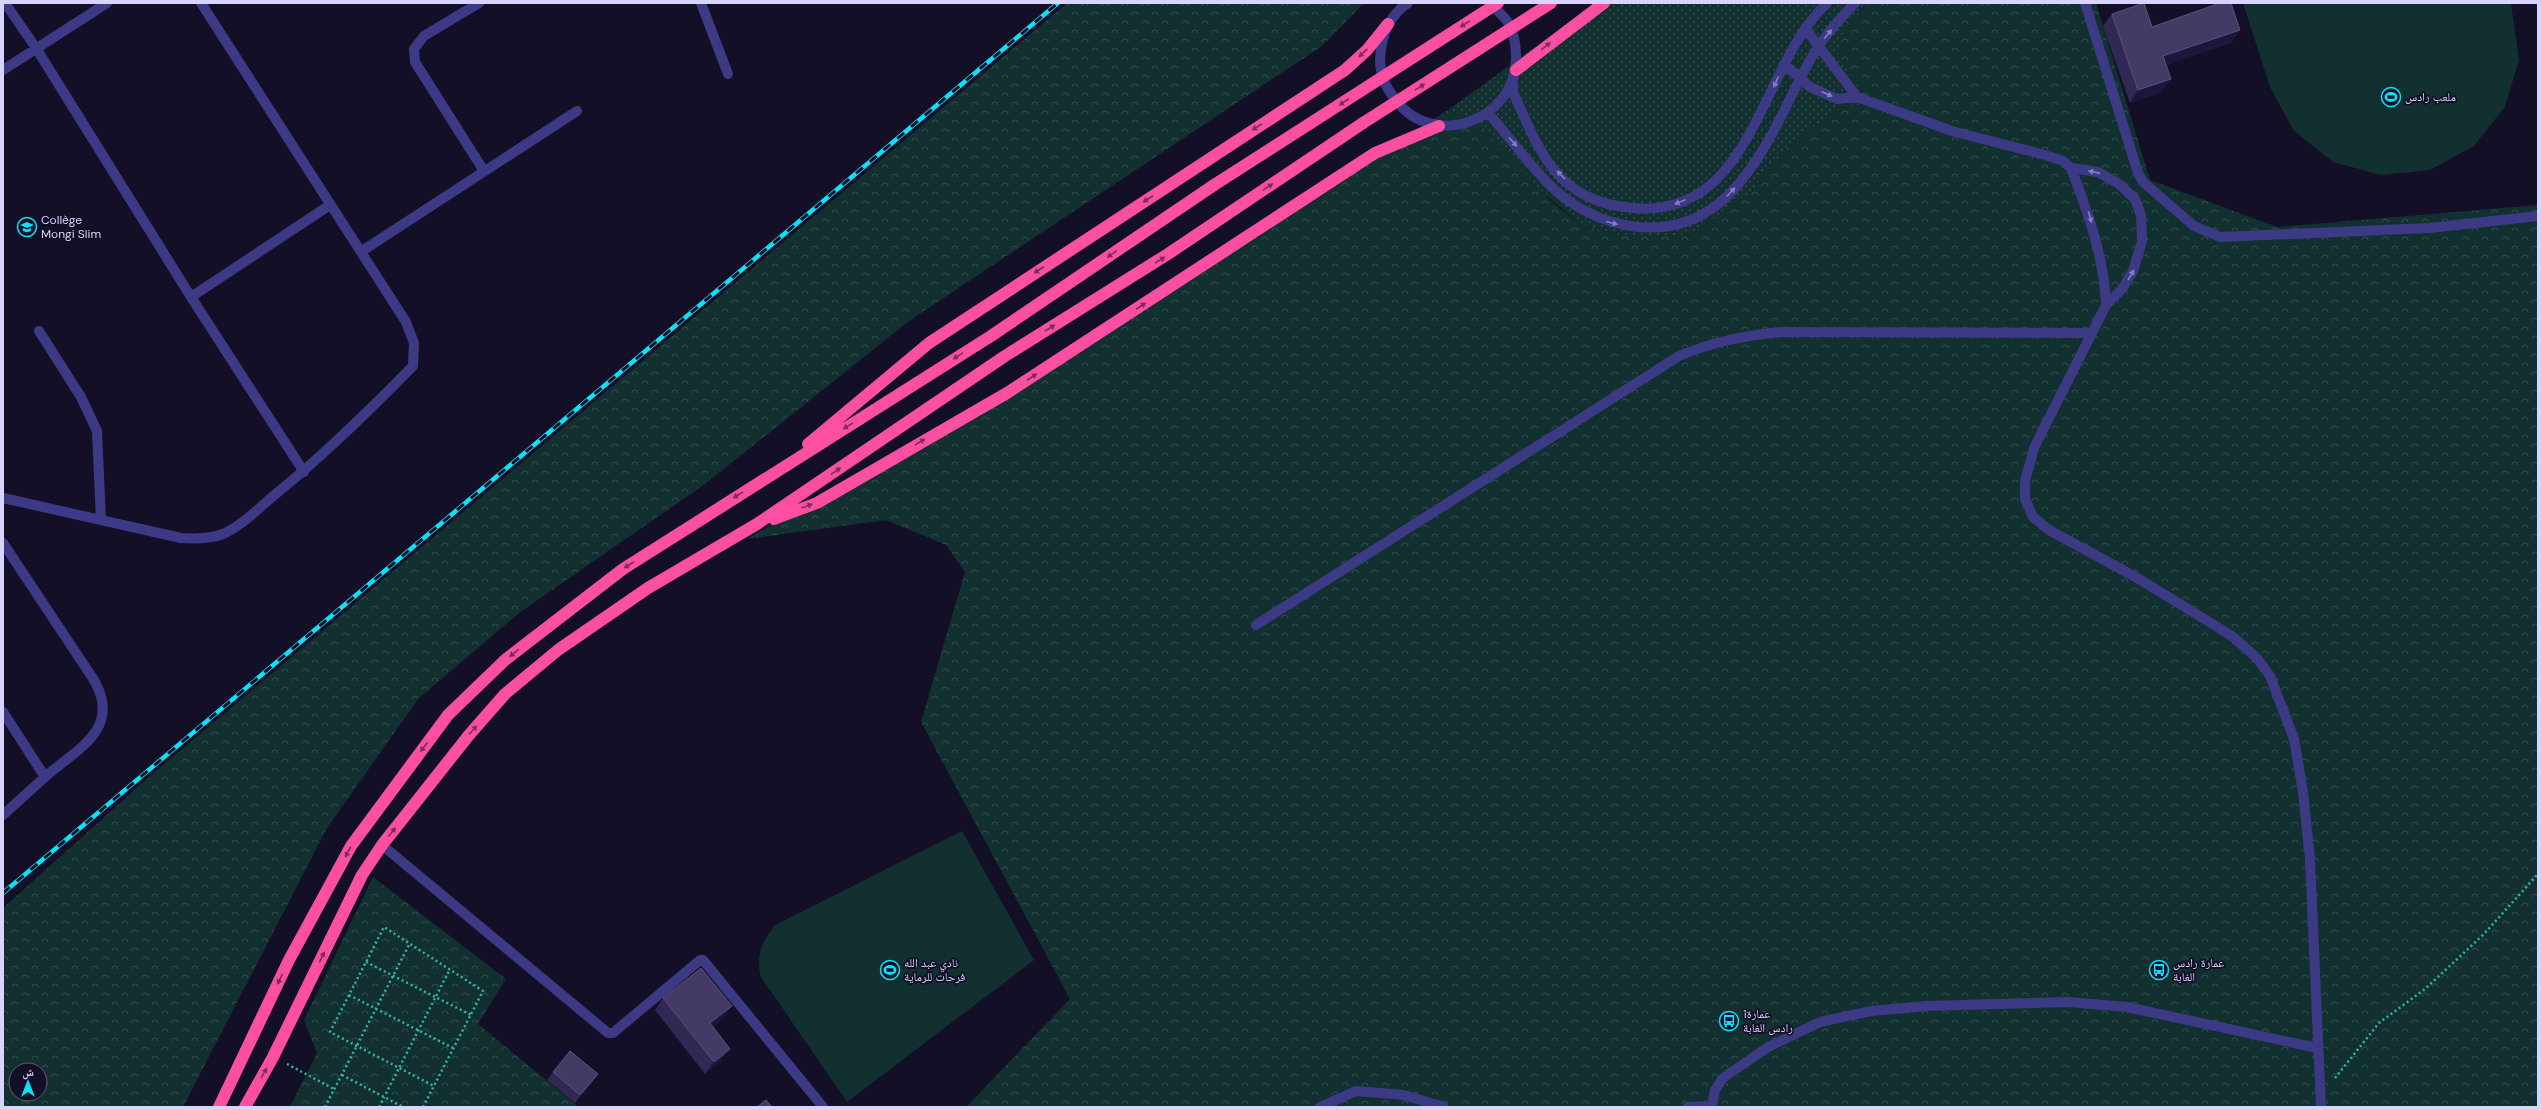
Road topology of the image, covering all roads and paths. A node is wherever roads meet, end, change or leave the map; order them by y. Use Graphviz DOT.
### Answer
graph roads {
  1 [pos="5,3"];
  2 [pos="107,3"];
  3 [pos="201,3"];
  4 [pos="480,3"];
  5 [pos="701,3"];
  6 [pos="1408,3"];
  7 [pos="1490,3"];
  8 [pos="1498,3"];
  9 [pos="1551,3"];
  10 [pos="1604,3"];
  11 [pos="1827,3"];
  12 [pos="1855,3"];
  13 [pos="2084,3"];
  14 [pos="1388,24"];
  15 [pos="1805,28"];
  16 [pos="1818,46"];
  17 [pos="36,48"];
  18 [pos="1784,64"];
  19 [pos="3,70"];
  20 [pos="1516,70"];
  21 [pos="728,74"];
  22 [pos="1800,80"];
  23 [pos="1513,82"];
  24 [pos="1857,97"];
  25 [pos="577,111"];
  26 [pos="1486,115"];
  27 [pos="1439,126"];
  28 [pos="2072,168"];
  29 [pos="484,171"];
  30 [pos="330,205"];
  31 [pos="2538,216"];
  32 [pos="362,251"];
  33 [pos="191,297"];
  34 [pos="2106,305"];
  35 [pos="39,330"];
  36 [pos="2090,333"];
  37 [pos="304,472"];
  38 [pos="773,474"];
  39 [pos="3,498"];
  40 [pos="102,520"];
  41 [pos="757,524"];
  42 [pos="3,543"];
  43 [pos="1256,625"];
  44 [pos="3,712"];
  45 [pos="45,777"];
  46 [pos="3,815"];
  47 [pos="382,845"];
  48 [pos="2538,874"];
  49 [pos="409,945"];
  50 [pos="366,962"];
  51 [pos="450,969"];
  52 [pos="393,976"];
  53 [pos="349,995"];
  54 [pos="436,997"];
  55 [pos="376,1009"];
  56 [pos="471,1015"];
  57 [pos="419,1030"];
  58 [pos="356,1046"];
  59 [pos="454,1048"];
  60 [pos="2317,1048"];
  61 [pos="273,1057"];
  62 [pos="399,1068"];
  63 [pos="342,1075"];
  64 [pos="434,1086"];
  65 [pos="334,1089"];
  66 [pos="2320,1096"];
  67 [pos="384,1097"];
  68 [pos="219,1107"];
  69 [pos="245,1107"];
  70 [pos="325,1107"];
  71 [pos="379,1107"];
  72 [pos="403,1107"];
  73 [pos="423,1107"];
  74 [pos="823,1107"];
  75 [pos="1320,1107"];
  76 [pos="1444,1107"];
  77 [pos="1688,1107"];
  78 [pos="1712,1107"];
  79 [pos="2321,1107"];
  1 -- 17 [label="street"];
  2 -- 17 [label="street"];
  3 -- 30 [label="street"];
  4 -- 29 [label="street"];
  5 -- 21 [label="street"];
  6 -- 14 [label="street"];
  7 -- 20 [label="street"];
  8 -- 38 [label="highway, one-way, bridge"];
  41 -- 9 [label="highway, one-way, bridge"];
  20 -- 10 [label="highway, one-way"];
  11 -- 15 [label="street"];
  16 -- 12 [label="street, one-way"];
  13 -- 31 [label="street"];
  14 -- 27 [label="street"];
  14 -- 38 [label="highway, one-way"];
  15 -- 16 [label="street"];
  15 -- 18 [label="street"];
  16 -- 22 [label="street"];
  16 -- 24 [label="street"];
  17 -- 19 [label="street"];
  17 -- 33 [label="street"];
  18 -- 22 [label="street"];
  18 -- 23 [label="street, one-way"];
  20 -- 23 [label="street"];
  22 -- 24 [label="street, one-way"];
  26 -- 22 [label="street, one-way"];
  23 -- 26 [label="street"];
  24 -- 28 [label="street"];
  25 -- 29 [label="street"];
  26 -- 27 [label="street"];
  41 -- 27 [label="highway, one-way"];
  28 -- 34 [label="street, one-way"];
  34 -- 28 [label="street, one-way"];
  29 -- 32 [label="street"];
  30 -- 32 [label="street"];
  30 -- 33 [label="street"];
  32 -- 37 [label="street"];
  33 -- 37 [label="street"];
  34 -- 36 [label="street"];
  35 -- 40 [label="street"];
  36 -- 43 [label="street"];
  36 -- 60 [label="street"];
  37 -- 40 [label="street"];
  38 -- 68 [label="highway, one-way"];
  39 -- 40 [label="street"];
  47 -- 41 [label="highway, one-way"];
  42 -- 45 [label="street"];
  44 -- 45 [label="street"];
  45 -- 46 [label="street"];
  61 -- 47 [label="highway, one-way"];
  47 -- 74 [label="street"];
  48 -- 66 [label="path"];
  49 -- 50 [label="path"];
  49 -- 51 [label="path"];
  49 -- 52 [label="path"];
  50 -- 52 [label="path"];
  50 -- 53 [label="path"];
  51 -- 54 [label="path"];
  51 -- 56 [label="path"];
  52 -- 54 [label="path"];
  52 -- 55 [label="path"];
  53 -- 55 [label="path"];
  53 -- 58 [label="path"];
  54 -- 56 [label="path"];
  54 -- 57 [label="path"];
  55 -- 57 [label="path"];
  55 -- 58 [label="path"];
  56 -- 59 [label="path"];
  57 -- 59 [label="path"];
  57 -- 62 [label="path"];
  58 -- 62 [label="path"];
  58 -- 63 [label="path"];
  59 -- 64 [label="path"];
  60 -- 66 [label="street"];
  60 -- 78 [label="street"];
  61 -- 65 [label="path"];
  69 -- 61 [label="highway, one-way"];
  62 -- 64 [label="path"];
  62 -- 67 [label="path"];
  63 -- 65 [label="path"];
  63 -- 67 [label="path"];
  64 -- 73 [label="path"];
  65 -- 70 [label="path"];
  66 -- 79 [label="street"];
  67 -- 71 [label="path"];
  67 -- 72 [label="path"];
  75 -- 76 [label="street"];
  77 -- 78 [label="street"];
}
